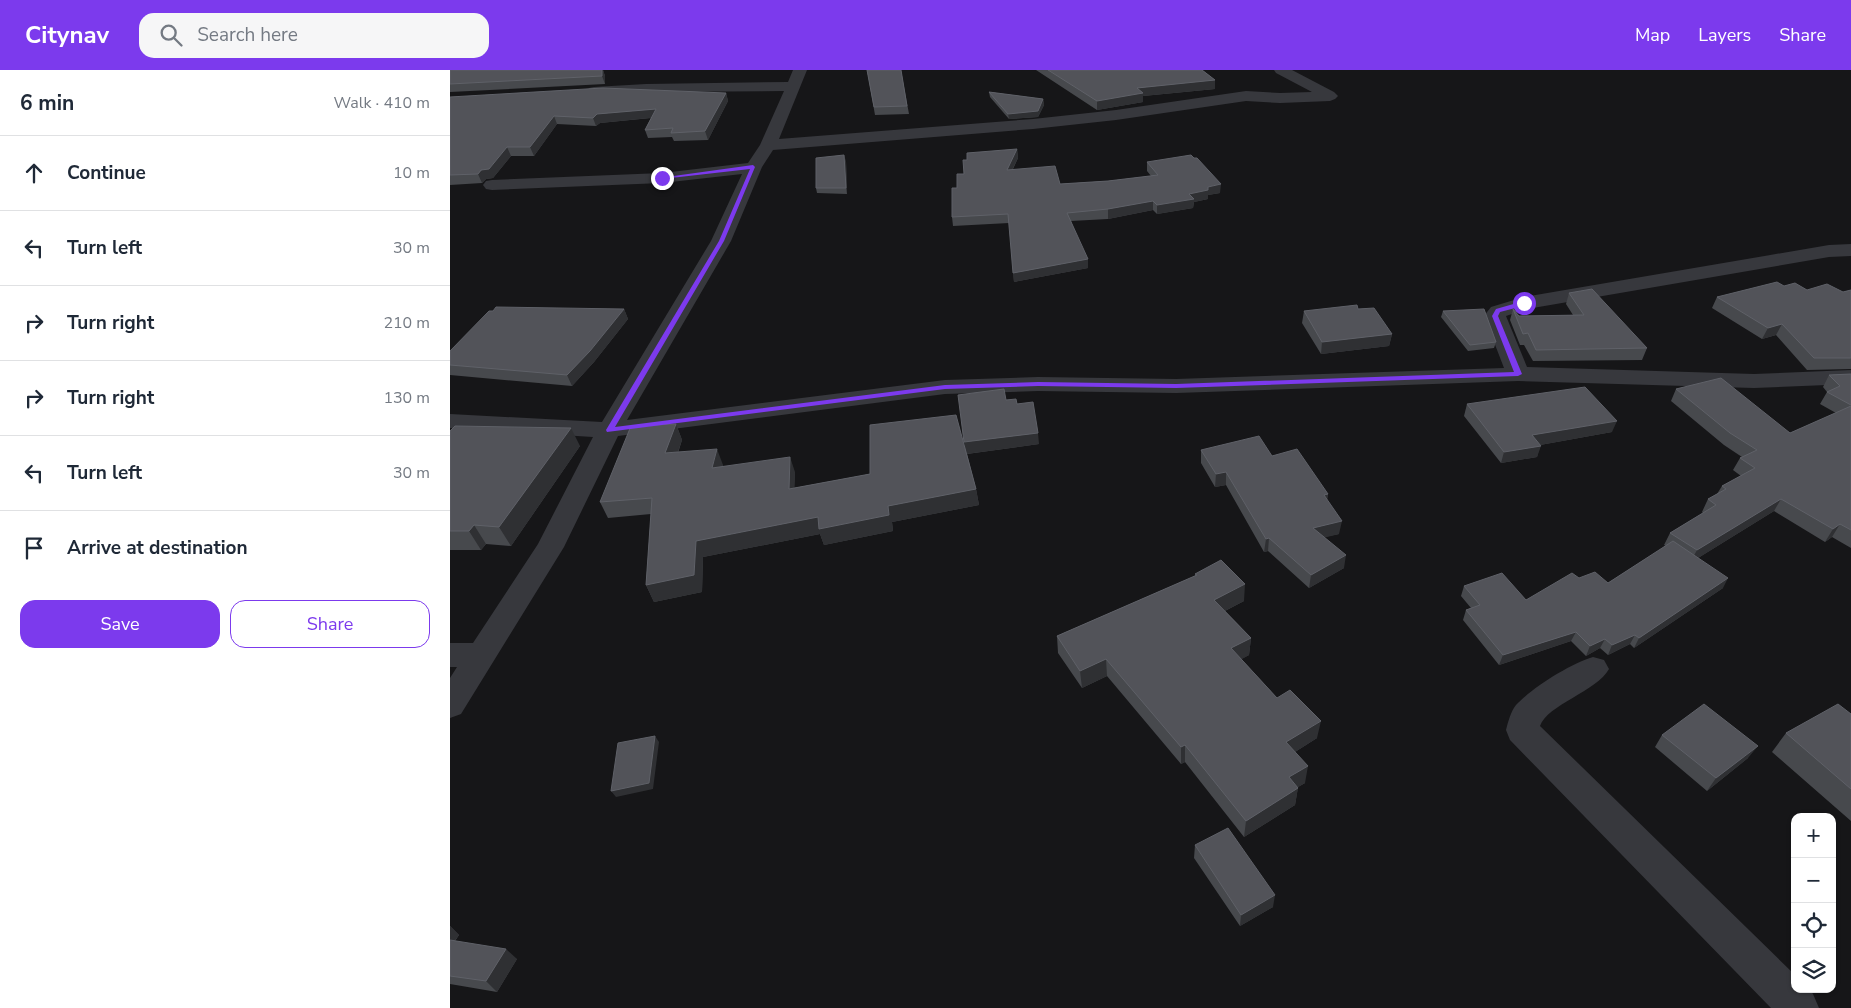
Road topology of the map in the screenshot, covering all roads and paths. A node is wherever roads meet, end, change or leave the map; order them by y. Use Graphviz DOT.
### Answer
graph roads {
  1 [pos="1281,70"];
  2 [pos="796,78"];
  3 [pos="580,92"];
  4 [pos="768,145"];
  5 [pos="753,167"];
  6 [pos="492,185"];
  7 [pos="1851,250"];
  8 [pos="1518,374"];
  9 [pos="1851,376"];
  10 [pos="450,421"];
  11 [pos="610,430"];
  12 [pos="450,655"];
  13 [pos="482,655"];
  14 [pos="1594,669"];
  15 [pos="450,705"];
  16 [pos="1799,1008"];
  1 -- 4 [label="street"];
  2 -- 3 [label="street"];
  2 -- 4 [label="street"];
  4 -- 5 [label="street"];
  5 -- 6 [label="street"];
  5 -- 11 [label="street"];
  7 -- 8 [label="street"];
  8 -- 9 [label="street"];
  8 -- 11 [label="street"];
  10 -- 11 [label="street"];
  11 -- 13 [label="street"];
  12 -- 13 [label="street"];
  13 -- 15 [label="street"];
  14 -- 16 [label="street"];
}
